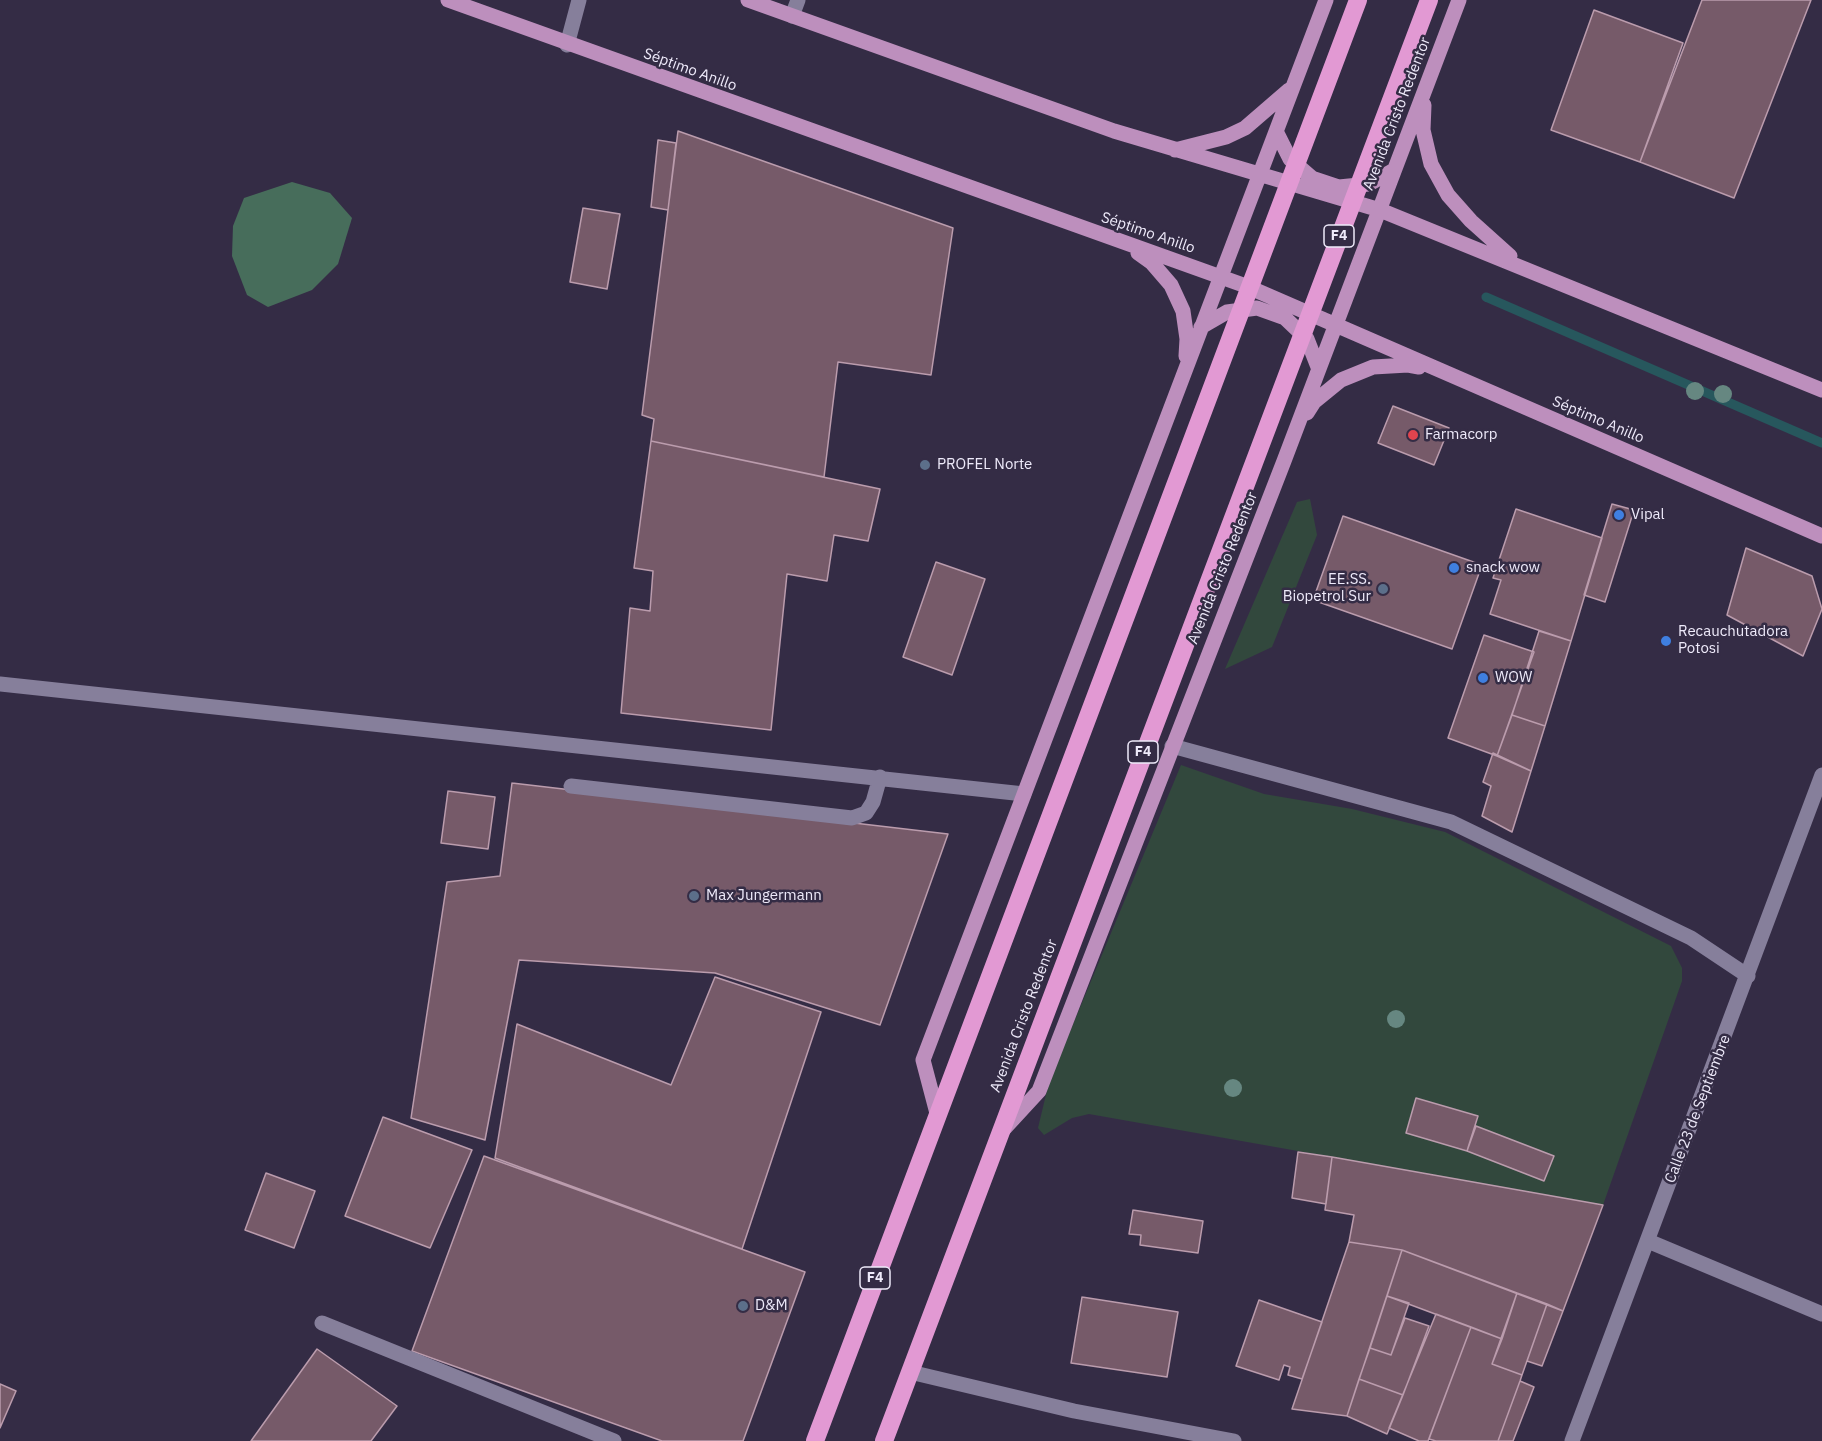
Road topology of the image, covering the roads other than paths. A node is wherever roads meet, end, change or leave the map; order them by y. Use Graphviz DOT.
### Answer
graph roads {
  1 [pos="448,0"];
  2 [pos="579,0"];
  3 [pos="748,0"];
  4 [pos="798,0"];
  5 [pos="1326,0"];
  6 [pos="1358,0"];
  7 [pos="1459,0"];
  8 [pos="1427,4"];
  9 [pos="792,16"];
  10 [pos="567,45"];
  11 [pos="1291,88"];
  12 [pos="1424,95"];
  13 [pos="1277,133"];
  14 [pos="1174,151"];
  15 [pos="1394,171"];
  16 [pos="1260,176"];
  17 [pos="1380,210"];
  18 [pos="1129,246"];
  19 [pos="1519,264"];
  20 [pos="1220,278"];
  21 [pos="1334,325"];
  22 [pos="1201,327"];
  23 [pos="1318,367"];
  24 [pos="1185,368"];
  25 [pos="1442,372"];
  26 [pos="1822,390"];
  27 [pos="1295,431"];
  28 [pos="1822,536"];
  29 [pos="0,684"];
  30 [pos="1172,746"];
  31 [pos="1822,775"];
  32 [pos="880,777"];
  33 [pos="571,786"];
  34 [pos="1024,794"];
  35 [pos="1748,976"];
  36 [pos="938,1116"];
  37 [pos="998,1136"];
  38 [pos="1648,1241"];
  39 [pos="1822,1314"];
  40 [pos="322,1323"];
  41 [pos="910,1371"];
  42 [pos="614,1441"];
  43 [pos="815,1441"];
  44 [pos="884,1441"];
  45 [pos="1234,1441"];
  46 [pos="1572,1441"];
  1 -- 10 [label="main road, Séptimo Anillo"];
  2 -- 10 [label="street"];
  3 -- 9 [label="main road"];
  4 -- 9 [label="street"];
  5 -- 11 [label="main road"];
  6 -- 36 [label="highway, F4"];
  7 -- 12 [label="main road, Avenida Cristo Redentor"];
  8 -- 37 [label="highway, Avenida Cristo Redentor / F4"];
  9 -- 14 [label="main road"];
  10 -- 18 [label="main road, Séptimo Anillo"];
  11 -- 13 [label="main road"];
  11 -- 14 [label="main road"];
  12 -- 15 [label="main road, Avenida Cristo Redentor"];
  12 -- 19 [label="main road"];
  13 -- 15 [label="main road"];
  13 -- 16 [label="main road"];
  14 -- 16 [label="main road"];
  15 -- 17 [label="main road, Avenida Cristo Redentor"];
  16 -- 17 [label="main road"];
  16 -- 20 [label="main road"];
  17 -- 19 [label="main road"];
  17 -- 21 [label="main road, Avenida Cristo Redentor"];
  18 -- 20 [label="main road, Séptimo Anillo"];
  18 -- 24 [label="main road"];
  19 -- 26 [label="main road"];
  20 -- 21 [label="main road, Séptimo Anillo"];
  20 -- 22 [label="main road"];
  21 -- 23 [label="main road, Avenida Cristo Redentor"];
  21 -- 25 [label="main road, Séptimo Anillo"];
  22 -- 23 [label="main road"];
  22 -- 24 [label="main road"];
  23 -- 27 [label="main road, Avenida Cristo Redentor"];
  24 -- 34 [label="main road"];
  25 -- 27 [label="main road"];
  25 -- 28 [label="main road, Séptimo Anillo"];
  27 -- 30 [label="main road, Avenida Cristo Redentor"];
  29 -- 32 [label="street"];
  30 -- 35 [label="street"];
  30 -- 37 [label="main road, Avenida Cristo Redentor"];
  31 -- 35 [label="street, Calle 23 de Septiembre"];
  32 -- 33 [label="street"];
  32 -- 34 [label="street"];
  34 -- 36 [label="main road"];
  35 -- 38 [label="street, Calle 23 de Septiembre"];
  36 -- 43 [label="highway, F4"];
  37 -- 41 [label="highway, Avenida Cristo Redentor / F4"];
  38 -- 39 [label="street"];
  38 -- 46 [label="street, Calle 23 de Septiembre"];
  40 -- 42 [label="street"];
  41 -- 44 [label="highway, Avenida Cristo Redentor / F4"];
  41 -- 45 [label="street"];
}
